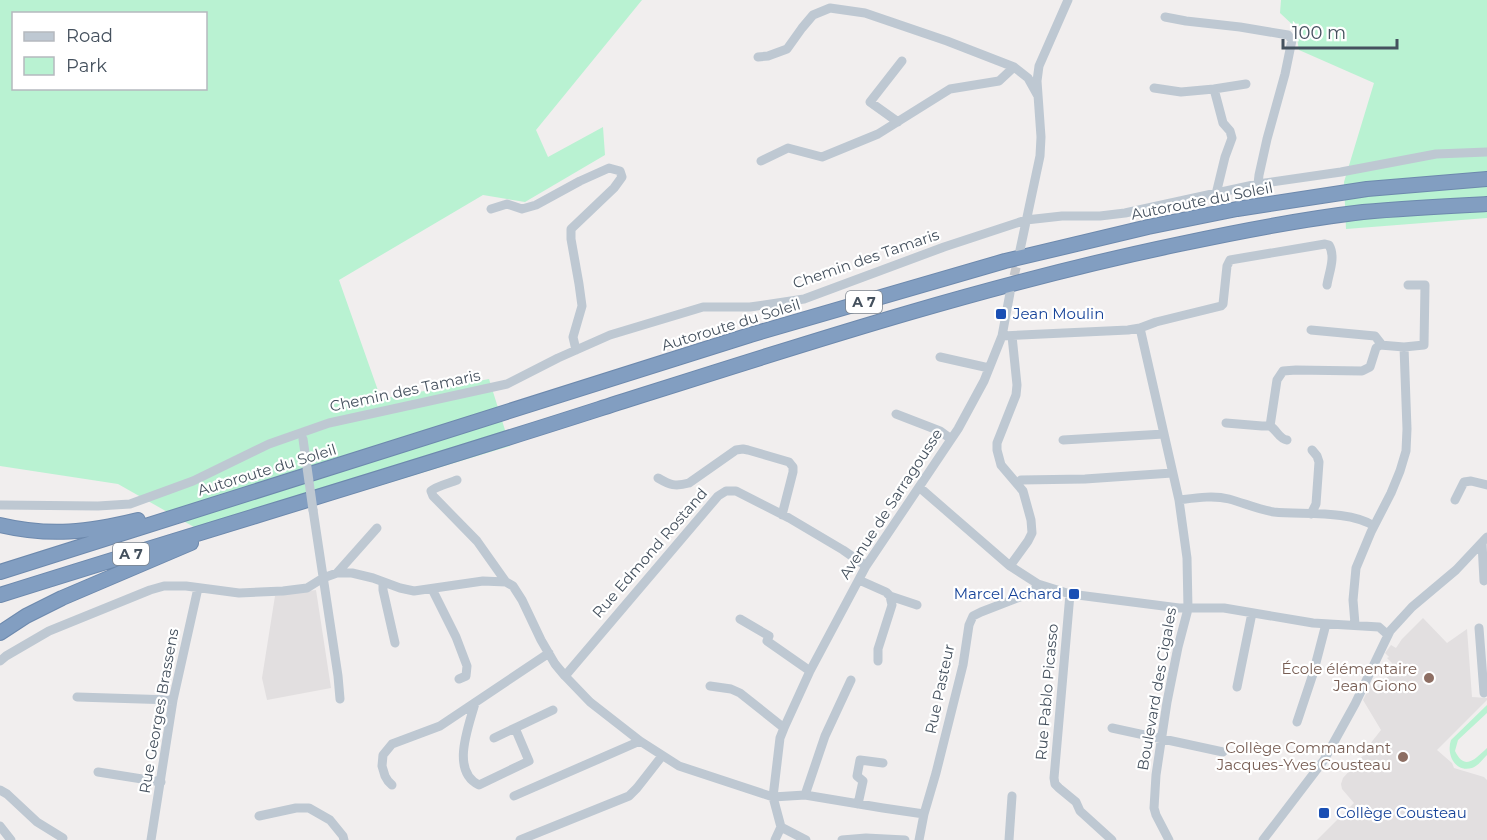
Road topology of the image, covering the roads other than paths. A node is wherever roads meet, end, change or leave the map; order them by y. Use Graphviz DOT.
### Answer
graph roads {
  1 [pos="1068,0"];
  2 [pos="1165,17"];
  3 [pos="759,57"];
  4 [pos="902,61"];
  5 [pos="1014,68"];
  6 [pos="1246,84"];
  7 [pos="1154,88"];
  8 [pos="1214,89"];
  9 [pos="1038,96"];
  10 [pos="898,122"];
  11 [pos="1487,152"];
  12 [pos="761,161"];
  13 [pos="1487,179"];
  14 [pos="1258,184"];
  15 [pos="1216,194"];
  16 [pos="1487,204"];
  17 [pos="491,209"];
  18 [pos="1026,220"];
  19 [pos="1020,250"];
  20 [pos="1327,285"];
  21 [pos="1408,285"];
  22 [pos="1010,293"];
  23 [pos="1140,328"];
  24 [pos="1311,330"];
  25 [pos="1007,336"];
  26 [pos="1382,345"];
  27 [pos="1404,347"];
  28 [pos="576,350"];
  29 [pos="940,357"];
  30 [pos="989,368"];
  31 [pos="896,414"];
  32 [pos="1226,423"];
  33 [pos="1270,426"];
  34 [pos="1164,434"];
  35 [pos="302,436"];
  36 [pos="951,439"];
  37 [pos="1063,440"];
  38 [pos="1287,440"];
  39 [pos="1312,450"];
  40 [pos="1172,472"];
  41 [pos="658,478"];
  42 [pos="457,480"];
  43 [pos="1021,480"];
  44 [pos="1487,485"];
  45 [pos="919,487"];
  46 [pos="257,490"];
  47 [pos="1179,500"];
  48 [pos="1455,500"];
  49 [pos="0,505"];
  50 [pos="262,513"];
  51 [pos="1311,514"];
  52 [pos="783,515"];
  53 [pos="0,525"];
  54 [pos="1374,526"];
  55 [pos="377,528"];
  56 [pos="1484,540"];
  57 [pos="866,566"];
  58 [pos="1010,566"];
  59 [pos="0,572"];
  60 [pos="337,573"];
  61 [pos="322,578"];
  62 [pos="859,580"];
  63 [pos="1484,581"];
  64 [pos="383,582"];
  65 [pos="507,582"];
  66 [pos="1038,584"];
  67 [pos="198,588"];
  68 [pos="432,589"];
  69 [pos="1070,594"];
  70 [pos="0,595"];
  71 [pos="890,596"];
  72 [pos="917,605"];
  73 [pos="1188,609"];
  74 [pos="1252,613"];
  75 [pos="740,619"];
  76 [pos="1326,624"];
  77 [pos="1355,624"];
  78 [pos="1479,628"];
  79 [pos="0,633"];
  80 [pos="1388,635"];
  81 [pos="395,643"];
  82 [pos="549,653"];
  83 [pos="1484,658"];
  84 [pos="0,661"];
  85 [pos="878,661"];
  86 [pos="810,671"];
  87 [pos="565,676"];
  88 [pos="459,679"];
  89 [pos="851,680"];
  90 [pos="710,686"];
  91 [pos="1237,687"];
  92 [pos="1484,693"];
  93 [pos="77,697"];
  94 [pos="339,699"];
  95 [pos="173,700"];
  96 [pos="475,703"];
  97 [pos="553,710"];
  98 [pos="1297,722"];
  99 [pos="515,728"];
  100 [pos="784,728"];
  101 [pos="1112,728"];
  102 [pos="494,738"];
  103 [pos="1161,740"];
  104 [pos="640,741"];
  105 [pos="1223,752"];
  106 [pos="662,756"];
  107 [pos="883,763"];
  108 [pos="98,772"];
  109 [pos="161,782"];
  110 [pos="392,785"];
  111 [pos="0,790"];
  112 [pos="805,795"];
  113 [pos="514,796"];
  114 [pos="1012,796"];
  115 [pos="773,797"];
  116 [pos="858,804"];
  117 [pos="924,814"];
  118 [pos="260,816"];
  119 [pos="0,826"];
  120 [pos="781,827"];
  121 [pos="63,838"];
  122 [pos="11,840"];
  123 [pos="151,840"];
  124 [pos="344,840"];
  125 [pos="520,840"];
  126 [pos="776,840"];
  127 [pos="806,840"];
  128 [pos="842,840"];
  129 [pos="905,840"];
  130 [pos="919,840"];
  131 [pos="1009,840"];
  132 [pos="1112,840"];
  133 [pos="1169,840"];
  134 [pos="1263,840"];
  1 -- 9 [label="street"];
  2 -- 14 [label="street"];
  3 -- 5 [label="street"];
  4 -- 10 [label="street"];
  5 -- 9 [label="street"];
  5 -- 10 [label="street"];
  6 -- 8 [label="street"];
  7 -- 8 [label="street"];
  8 -- 15 [label="street"];
  9 -- 18 [label="street"];
  10 -- 12 [label="street"];
  11 -- 14 [label="street, Chemin des Tamaris"];
  13 -- 46 [label="highway, Autoroute du Soleil / A 7"];
  14 -- 15 [label="street, Chemin des Tamaris"];
  15 -- 18 [label="street, Chemin des Tamaris"];
  16 -- 50 [label="highway, A 7"];
  17 -- 28 [label="street"];
  18 -- 19 [label="street"];
  18 -- 28 [label="street, Chemin des Tamaris"];
  20 -- 23 [label="street"];
  21 -- 27 [label="street"];
  22 -- 25 [label="street, Avenue de Sarragousse"];
  23 -- 25 [label="street"];
  23 -- 34 [label="street, Boulevard des Cigales"];
  24 -- 26 [label="street"];
  25 -- 30 [label="street, Avenue de Sarragousse"];
  25 -- 58 [label="street"];
  26 -- 27 [label="street"];
  26 -- 33 [label="street"];
  27 -- 54 [label="street"];
  28 -- 35 [label="street, Chemin des Tamaris"];
  29 -- 30 [label="street"];
  30 -- 36 [label="street, Avenue de Sarragousse"];
  31 -- 36 [label="street"];
  32 -- 33 [label="street"];
  33 -- 38 [label="street"];
  34 -- 37 [label="street"];
  34 -- 40 [label="street, Boulevard des Cigales"];
  35 -- 49 [label="street, Chemin des Tamaris"];
  35 -- 61 [label="street, bridge"];
  36 -- 45 [label="street, Avenue de Sarragousse"];
  39 -- 51 [label="street"];
  40 -- 43 [label="street"];
  40 -- 47 [label="street, Boulevard des Cigales"];
  41 -- 52 [label="street"];
  42 -- 65 [label="street"];
  44 -- 48 [label="street"];
  45 -- 57 [label="street, Avenue de Sarragousse"];
  45 -- 58 [label="street"];
  46 -- 53 [label="highway"];
  46 -- 59 [label="highway, Autoroute du Soleil / A 7"];
  47 -- 51 [label="street"];
  47 -- 73 [label="street, Boulevard des Cigales"];
  50 -- 70 [label="highway, A 7"];
  50 -- 79 [label="highway"];
  51 -- 54 [label="street"];
  52 -- 57 [label="street, Rue Edmond Rostand"];
  52 -- 87 [label="street, Rue Edmond Rostand"];
  54 -- 77 [label="street"];
  55 -- 60 [label="street"];
  56 -- 63 [label="street"];
  56 -- 80 [label="street"];
  57 -- 62 [label="street, Avenue de Sarragousse"];
  58 -- 66 [label="street"];
  60 -- 61 [label="street"];
  60 -- 64 [label="street"];
  61 -- 67 [label="street"];
  61 -- 94 [label="street"];
  62 -- 71 [label="street"];
  62 -- 86 [label="street, Avenue de Sarragousse"];
  64 -- 68 [label="street"];
  64 -- 81 [label="street"];
  65 -- 68 [label="street"];
  65 -- 82 [label="street"];
  66 -- 69 [label="street"];
  66 -- 117 [label="street, Rue Pasteur"];
  67 -- 84 [label="street"];
  67 -- 95 [label="street, Rue Georges Brassens"];
  68 -- 88 [label="street"];
  69 -- 73 [label="street"];
  69 -- 132 [label="street, Rue Pablo Picasso"];
  71 -- 72 [label="street"];
  71 -- 85 [label="street"];
  73 -- 74 [label="street"];
  73 -- 103 [label="street, Boulevard des Cigales"];
  74 -- 76 [label="street"];
  74 -- 91 [label="street"];
  75 -- 86 [label="street"];
  76 -- 77 [label="street"];
  76 -- 98 [label="street"];
  77 -- 80 [label="street"];
  78 -- 83 [label="street"];
  80 -- 134 [label="street"];
  82 -- 87 [label="street"];
  82 -- 96 [label="street"];
  83 -- 92 [label="street"];
  86 -- 100 [label="street, Avenue de Sarragousse"];
  87 -- 104 [label="street"];
  89 -- 112 [label="street"];
  90 -- 100 [label="street"];
  93 -- 95 [label="street"];
  95 -- 109 [label="street, Rue Georges Brassens"];
  96 -- 99 [label="street"];
  96 -- 110 [label="street"];
  97 -- 99 [label="street"];
  99 -- 102 [label="street"];
  100 -- 115 [label="street, Avenue de Sarragousse"];
  101 -- 103 [label="street"];
  103 -- 105 [label="street"];
  103 -- 133 [label="street, Boulevard des Cigales"];
  104 -- 106 [label="street"];
  104 -- 113 [label="street"];
  106 -- 115 [label="street"];
  106 -- 125 [label="street"];
  107 -- 116 [label="street"];
  108 -- 109 [label="street"];
  109 -- 123 [label="street, Rue Georges Brassens"];
  111 -- 121 [label="street"];
  112 -- 115 [label="street"];
  112 -- 116 [label="street"];
  114 -- 131 [label="street"];
  115 -- 120 [label="street"];
  116 -- 117 [label="street"];
  117 -- 130 [label="street, Rue Pasteur"];
  118 -- 124 [label="street"];
  119 -- 122 [label="street"];
  120 -- 126 [label="street"];
  120 -- 127 [label="street"];
  128 -- 129 [label="street"];
}
